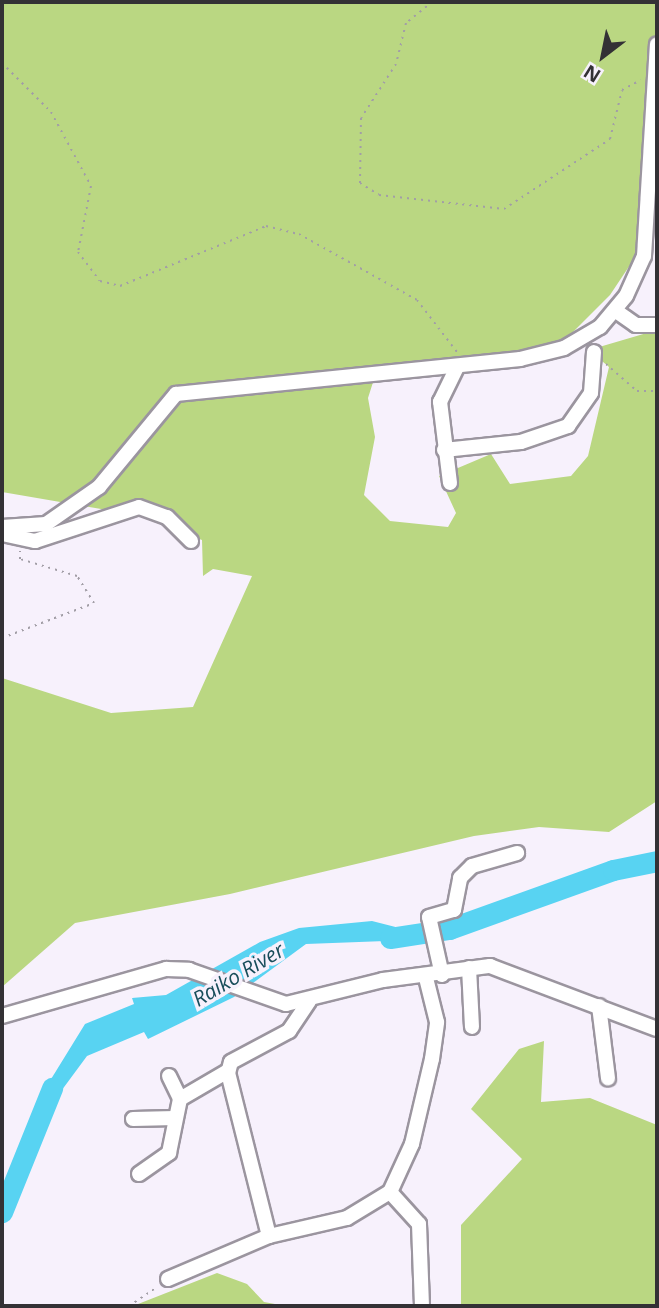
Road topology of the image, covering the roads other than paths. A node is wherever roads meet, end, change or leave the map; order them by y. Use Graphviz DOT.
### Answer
graph roads {
  1 [pos="657,44"];
  2 [pos="654,219"];
  3 [pos="616,311"];
  4 [pos="657,325"];
  5 [pos="594,352"];
  6 [pos="457,367"];
  7 [pos="444,450"];
  8 [pos="450,483"];
  9 [pos="2,527"];
  10 [pos="2,534"];
  11 [pos="191,541"];
  12 [pos="517,853"];
  13 [pos="469,968"];
  14 [pos="442,975"];
  15 [pos="426,978"];
  16 [pos="309,1001"];
  17 [pos="599,1006"];
  18 [pos="2,1016"];
  19 [pos="472,1027"];
  20 [pos="657,1029"];
  21 [pos="228,1071"];
  22 [pos="169,1076"];
  23 [pos="608,1078"];
  24 [pos="180,1100"];
  25 [pos="175,1118"];
  26 [pos="133,1119"];
  27 [pos="139,1174"];
  28 [pos="390,1192"];
  29 [pos="269,1236"];
  30 [pos="168,1279"];
  31 [pos="422,1306"];
  1 -- 2 [label="street"];
  2 -- 3 [label="street"];
  3 -- 4 [label="street"];
  3 -- 6 [label="street"];
  5 -- 7 [label="street"];
  6 -- 7 [label="street"];
  6 -- 9 [label="street"];
  7 -- 8 [label="street"];
  10 -- 11 [label="street"];
  12 -- 14 [label="street"];
  13 -- 14 [label="street"];
  13 -- 17 [label="street"];
  13 -- 19 [label="street"];
  14 -- 15 [label="street"];
  15 -- 16 [label="street"];
  15 -- 28 [label="street"];
  16 -- 18 [label="street"];
  16 -- 21 [label="street"];
  17 -- 20 [label="street"];
  17 -- 23 [label="street"];
  21 -- 24 [label="street"];
  21 -- 29 [label="street"];
  22 -- 24 [label="street"];
  24 -- 25 [label="street"];
  25 -- 26 [label="street"];
  25 -- 27 [label="street"];
  28 -- 29 [label="street"];
  28 -- 31 [label="street"];
  29 -- 30 [label="street"];
}
